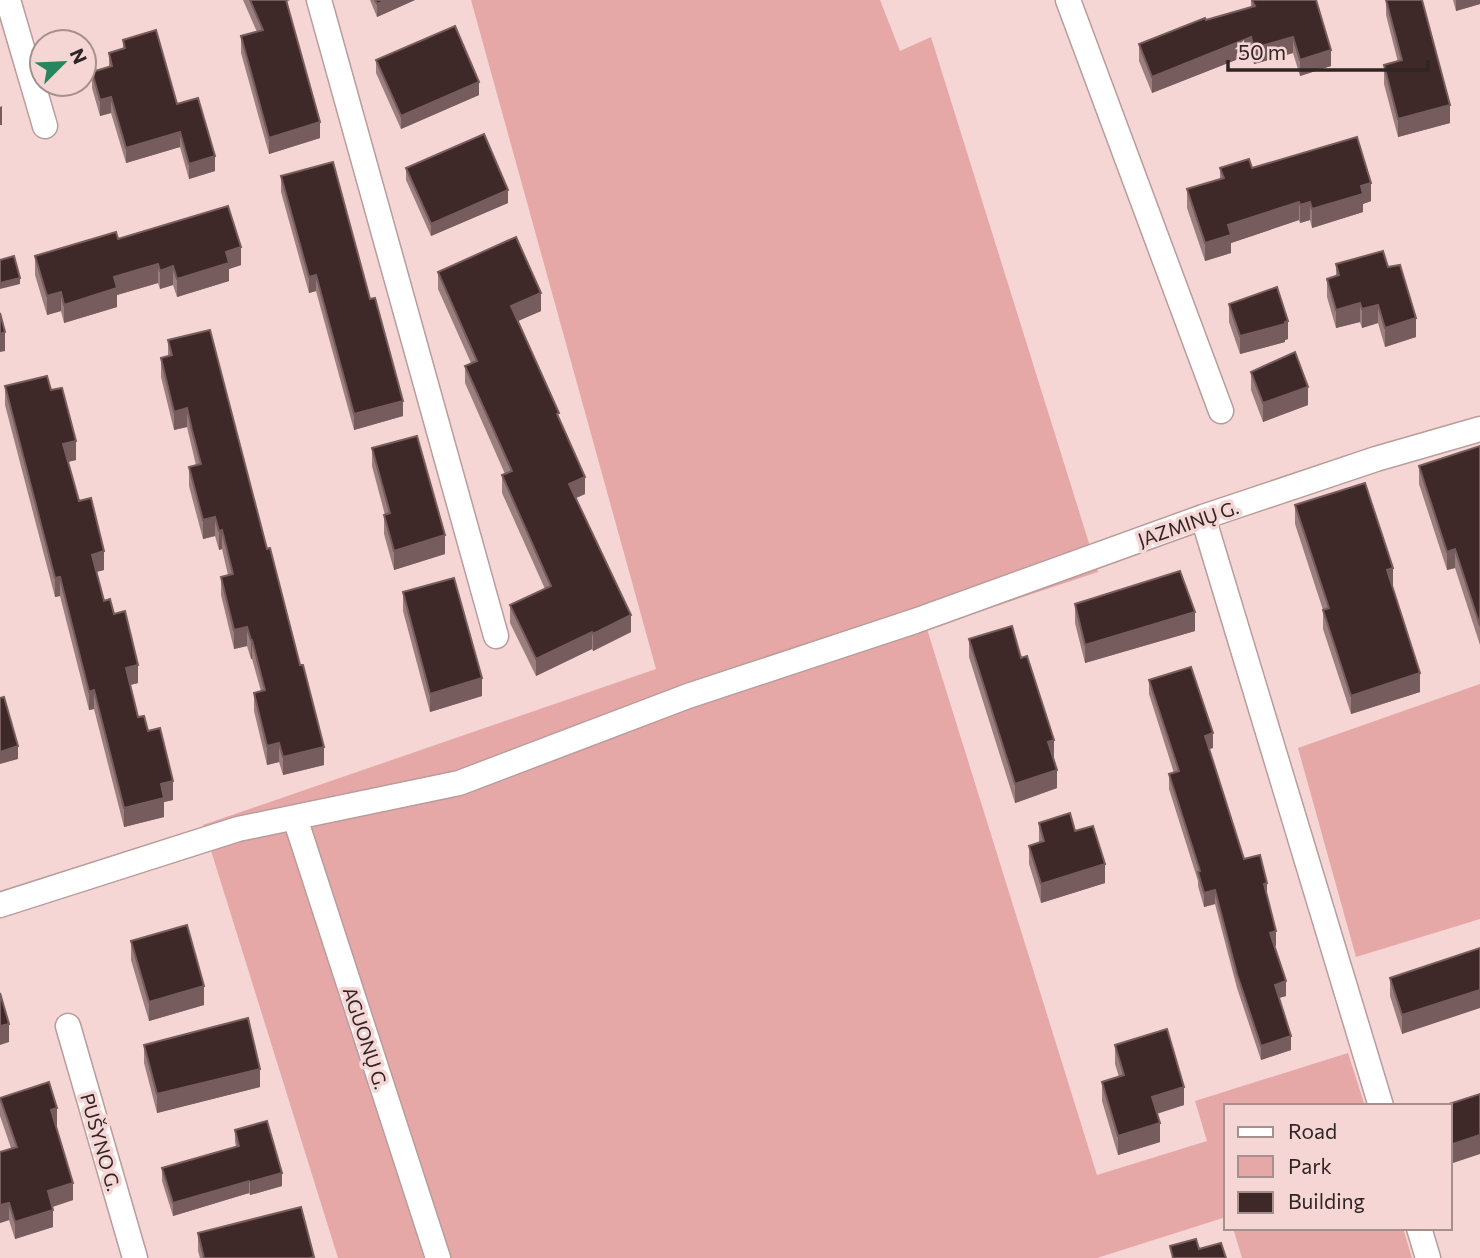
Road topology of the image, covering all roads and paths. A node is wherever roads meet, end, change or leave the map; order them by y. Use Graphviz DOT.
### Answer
graph roads {
  1 [pos="8,0"];
  2 [pos="319,0"];
  3 [pos="1068,0"];
  4 [pos="45,126"];
  5 [pos="1221,411"];
  6 [pos="1480,429"];
  7 [pos="1203,517"];
  8 [pos="496,636"];
  9 [pos="295,818"];
  10 [pos="0,905"];
  11 [pos="68,1026"];
  12 [pos="1380,1104"];
  13 [pos="1420,1230"];
  14 [pos="135,1258"];
  15 [pos="438,1258"];
  16 [pos="1427,1258"];
  1 -- 4 [label="street"];
  2 -- 8 [label="street"];
  3 -- 5 [label="street"];
  6 -- 7 [label="street, JAZMINŲ G."];
  7 -- 9 [label="street, JAZMINŲ G."];
  7 -- 12 [label="street"];
  9 -- 10 [label="street, JAZMINŲ G."];
  9 -- 15 [label="street, AGUONŲ G."];
  11 -- 14 [label="street, PUŠYNO G."];
  13 -- 16 [label="street"];
}
